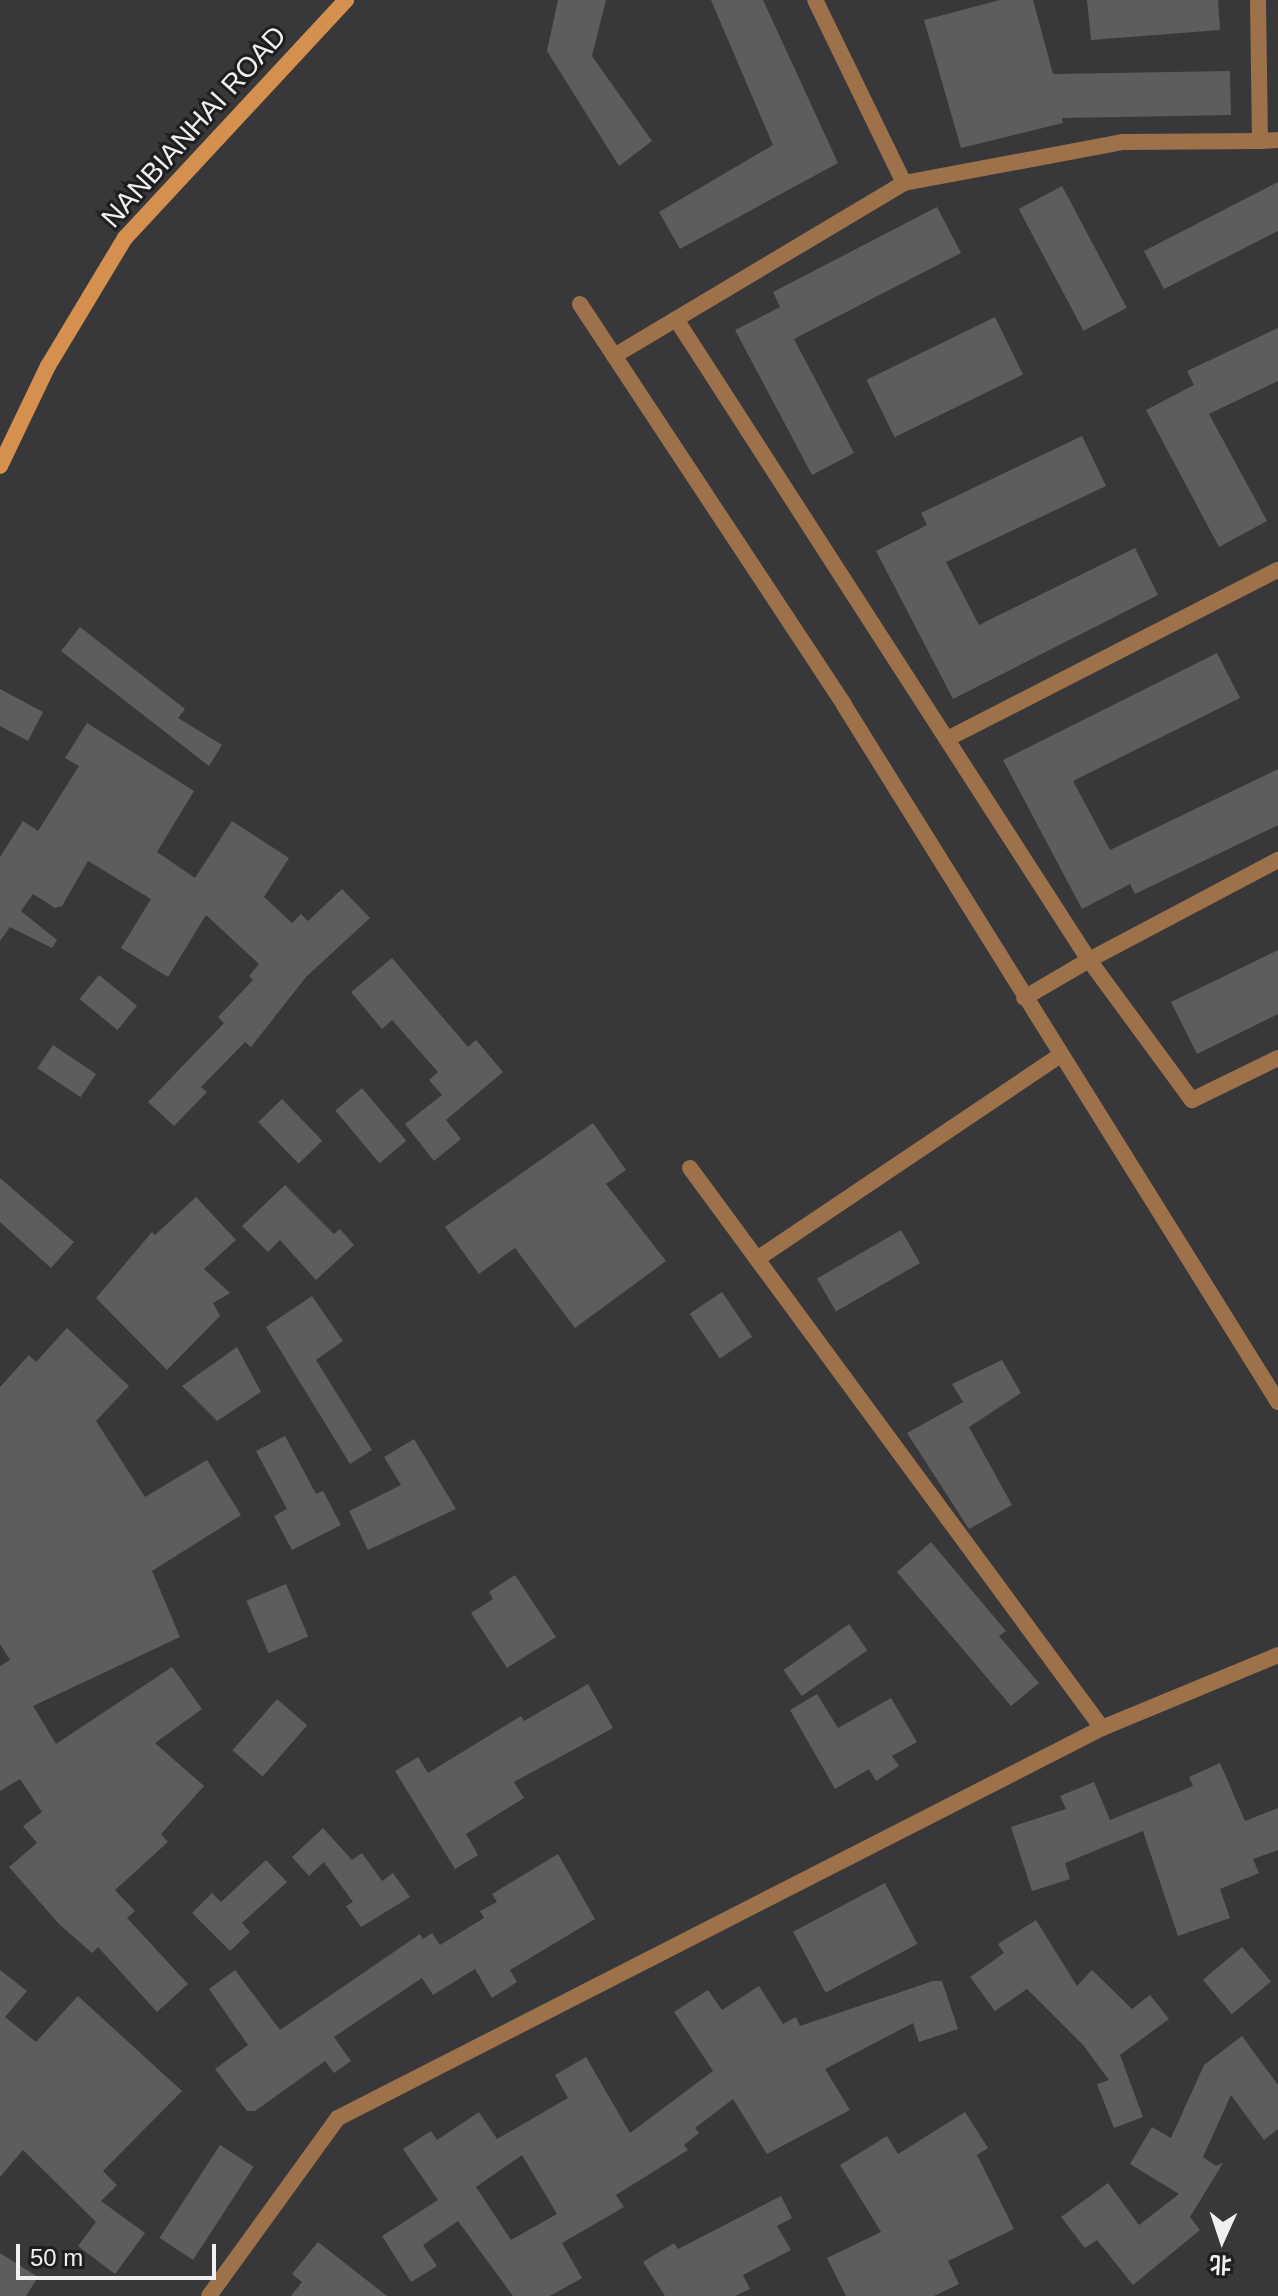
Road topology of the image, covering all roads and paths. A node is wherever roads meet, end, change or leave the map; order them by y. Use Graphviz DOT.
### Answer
graph roads {
  1 [pos="346,0"];
  2 [pos="815,0"];
  3 [pos="1258,0"];
  4 [pos="1278,140"];
  5 [pos="1260,141"];
  6 [pos="904,183"];
  7 [pos="580,304"];
  8 [pos="676,319"];
  9 [pos="614,356"];
  10 [pos="0,466"];
  11 [pos="1278,570"];
  12 [pos="949,738"];
  13 [pos="1278,860"];
  14 [pos="1089,960"];
  15 [pos="1024,998"];
  16 [pos="1059,1056"];
  17 [pos="1278,1058"];
  18 [pos="690,1168"];
  19 [pos="757,1259"];
  20 [pos="1278,1402"];
  21 [pos="1278,1655"];
  22 [pos="1102,1728"];
  23 [pos="209,2296"];
  1 -- 10 [label="main road, NANBIANHAI ROAD"];
  2 -- 6 [label="street"];
  3 -- 5 [label="street"];
  4 -- 5 [label="street"];
  5 -- 6 [label="street"];
  6 -- 8 [label="street"];
  7 -- 9 [label="street"];
  8 -- 9 [label="street"];
  8 -- 12 [label="street"];
  9 -- 15 [label="street"];
  11 -- 12 [label="street"];
  12 -- 14 [label="street"];
  13 -- 14 [label="street"];
  14 -- 15 [label="street"];
  14 -- 17 [label="street"];
  15 -- 16 [label="street"];
  16 -- 19 [label="street"];
  16 -- 20 [label="street"];
  18 -- 19 [label="street"];
  19 -- 22 [label="street"];
  21 -- 22 [label="street"];
  22 -- 23 [label="street"];
}
